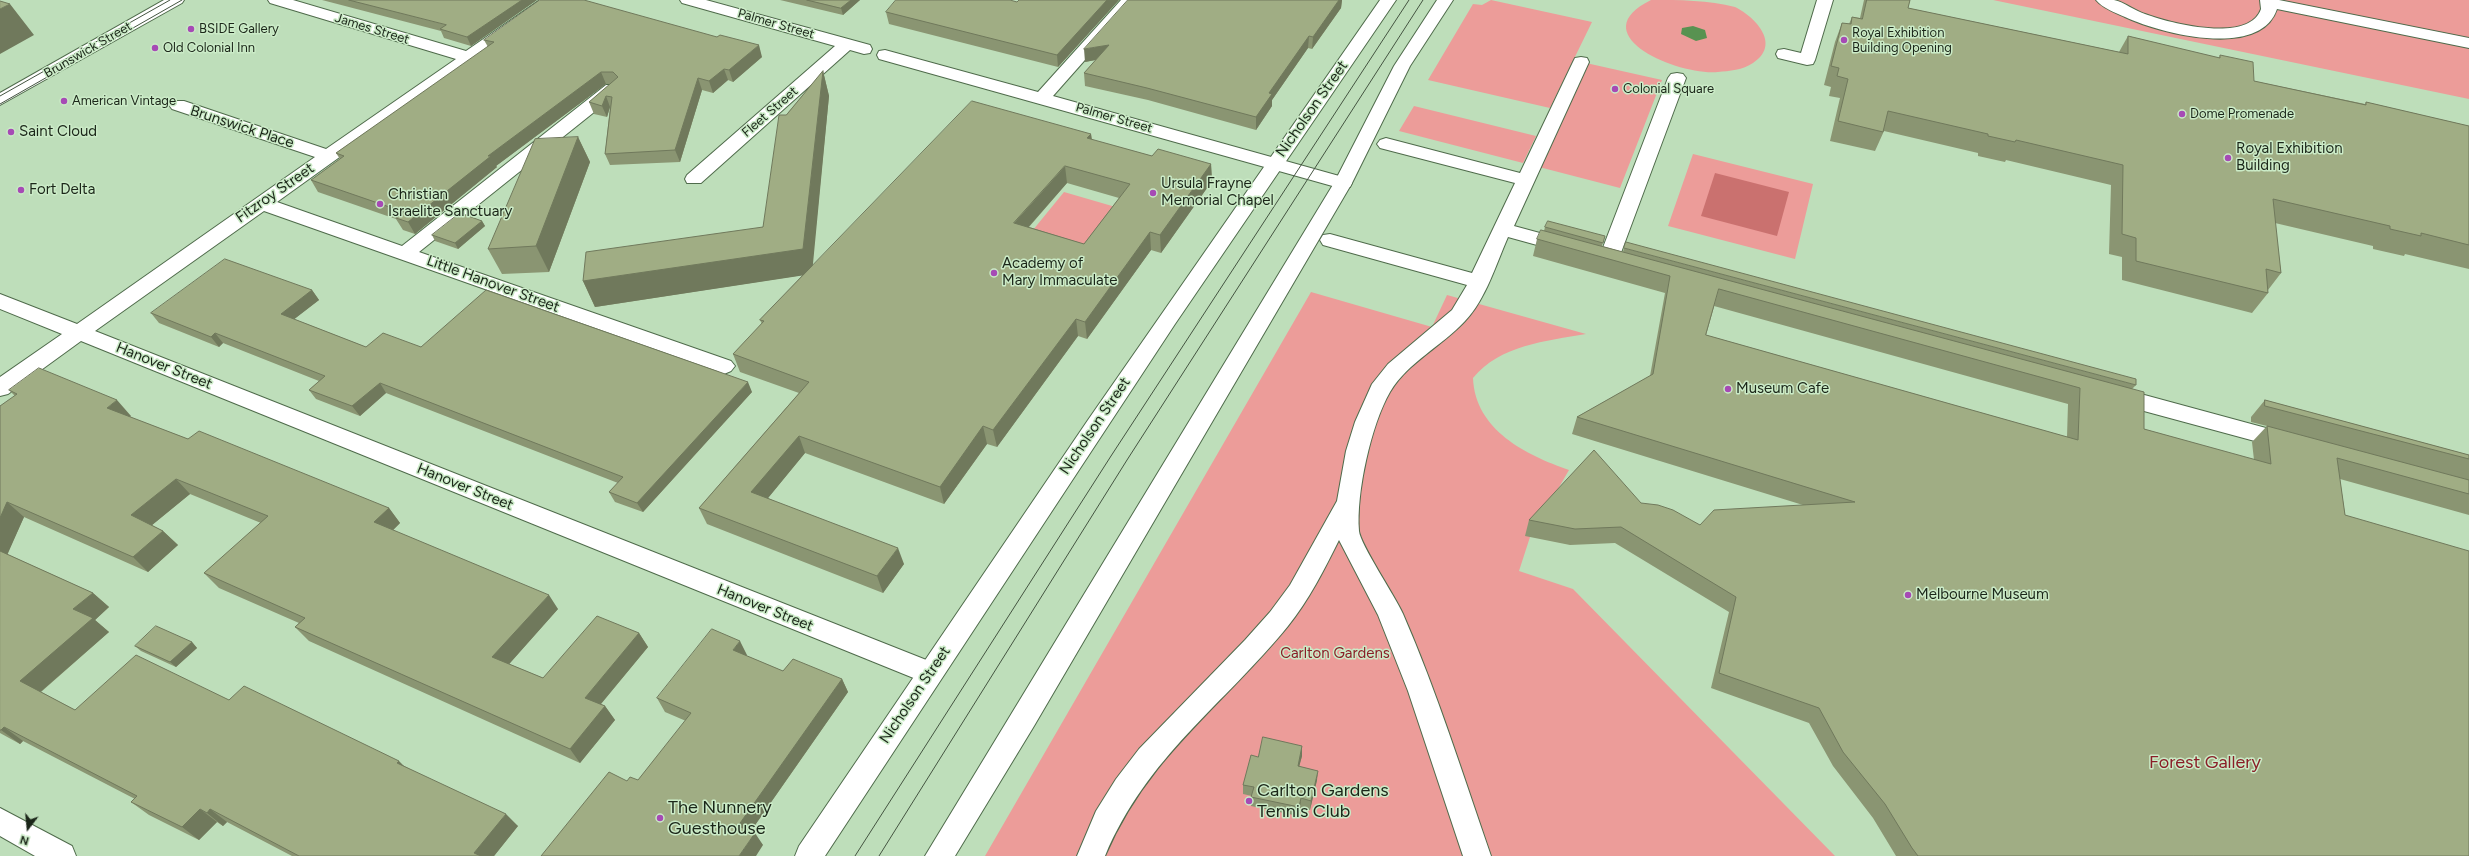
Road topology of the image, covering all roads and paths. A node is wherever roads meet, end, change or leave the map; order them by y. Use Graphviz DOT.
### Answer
graph roads {
  1 [pos="176,0"];
  2 [pos="276,0"];
  3 [pos="550,0"];
  4 [pos="688,0"];
  5 [pos="1130,0"];
  6 [pos="1388,0"];
  7 [pos="1445,0"];
  8 [pos="1825,0"];
  9 [pos="2104,0"];
  10 [pos="2269,2"];
  11 [pos="2176,30"];
  12 [pos="2469,43"];
  13 [pos="847,44"];
  14 [pos="2176,48"];
  15 [pos="864,49"];
  16 [pos="1784,54"];
  17 [pos="885,55"];
  18 [pos="468,57"];
  19 [pos="1581,62"];
  20 [pos="1677,78"];
  21 [pos="612,89"];
  22 [pos="1042,98"];
  23 [pos="0,100"];
  24 [pos="178,105"];
  25 [pos="1386,144"];
  26 [pos="329,156"];
  27 [pos="1274,163"];
  28 [pos="694,179"];
  29 [pos="1524,180"];
  30 [pos="1343,183"];
  31 [pos="261,203"];
  32 [pos="1501,229"];
  33 [pos="1330,240"];
  34 [pos="405,253"];
  35 [pos="1477,281"];
  36 [pos="0,300"];
  37 [pos="78,332"];
  38 [pos="724,366"];
  39 [pos="0,388"];
  40 [pos="2093,389"];
  41 [pos="2308,448"];
  42 [pos="1348,503"];
  43 [pos="930,673"];
  44 [pos="0,822"];
  45 [pos="62,856"];
  46 [pos="809,856"];
  47 [pos="938,856"];
  48 [pos="1091,856"];
  49 [pos="1477,856"];
  1 -- 23 [label="street, Brunswick Street"];
  2 -- 18 [label="street, James Street"];
  3 -- 18 [label="street, Fitzroy Street"];
  4 -- 13 [label="street, Palmer Street"];
  5 -- 22 [label="street"];
  6 -- 27 [label="street, Nicholson Street"];
  7 -- 30 [label="street"];
  8 -- 16 [label="street"];
  9 -- 11 [label="street"];
  10 -- 11 [label="street"];
  10 -- 12 [label="street"];
  11 -- 14 [label="street"];
  13 -- 15 [label="street, Palmer Street"];
  13 -- 28 [label="street, Fleet Street"];
  17 -- 22 [label="street, Palmer Street"];
  18 -- 26 [label="street, Fitzroy Street"];
  19 -- 29 [label="street"];
  20 -- 32 [label="street"];
  21 -- 34 [label="street"];
  22 -- 27 [label="street, Palmer Street"];
  24 -- 26 [label="street, Brunswick Place"];
  25 -- 29 [label="street"];
  26 -- 31 [label="street, Fitzroy Street"];
  27 -- 30 [label="street, Palmer Street"];
  27 -- 43 [label="street, Nicholson Street"];
  29 -- 32 [label="street"];
  30 -- 47 [label="street"];
  31 -- 34 [label="street, Little Hanover Street"];
  31 -- 37 [label="street, Fitzroy Street"];
  32 -- 35 [label="street"];
  33 -- 35 [label="street"];
  34 -- 38 [label="street, Little Hanover Street"];
  35 -- 42 [label="street"];
  36 -- 37 [label="street, Hanover Street"];
  37 -- 39 [label="street, Fitzroy Street"];
  37 -- 43 [label="street, Hanover Street"];
  40 -- 41 [label="street"];
  42 -- 48 [label="street"];
  42 -- 49 [label="street"];
  43 -- 46 [label="street, Nicholson Street"];
  44 -- 45 [label="street"];
}
